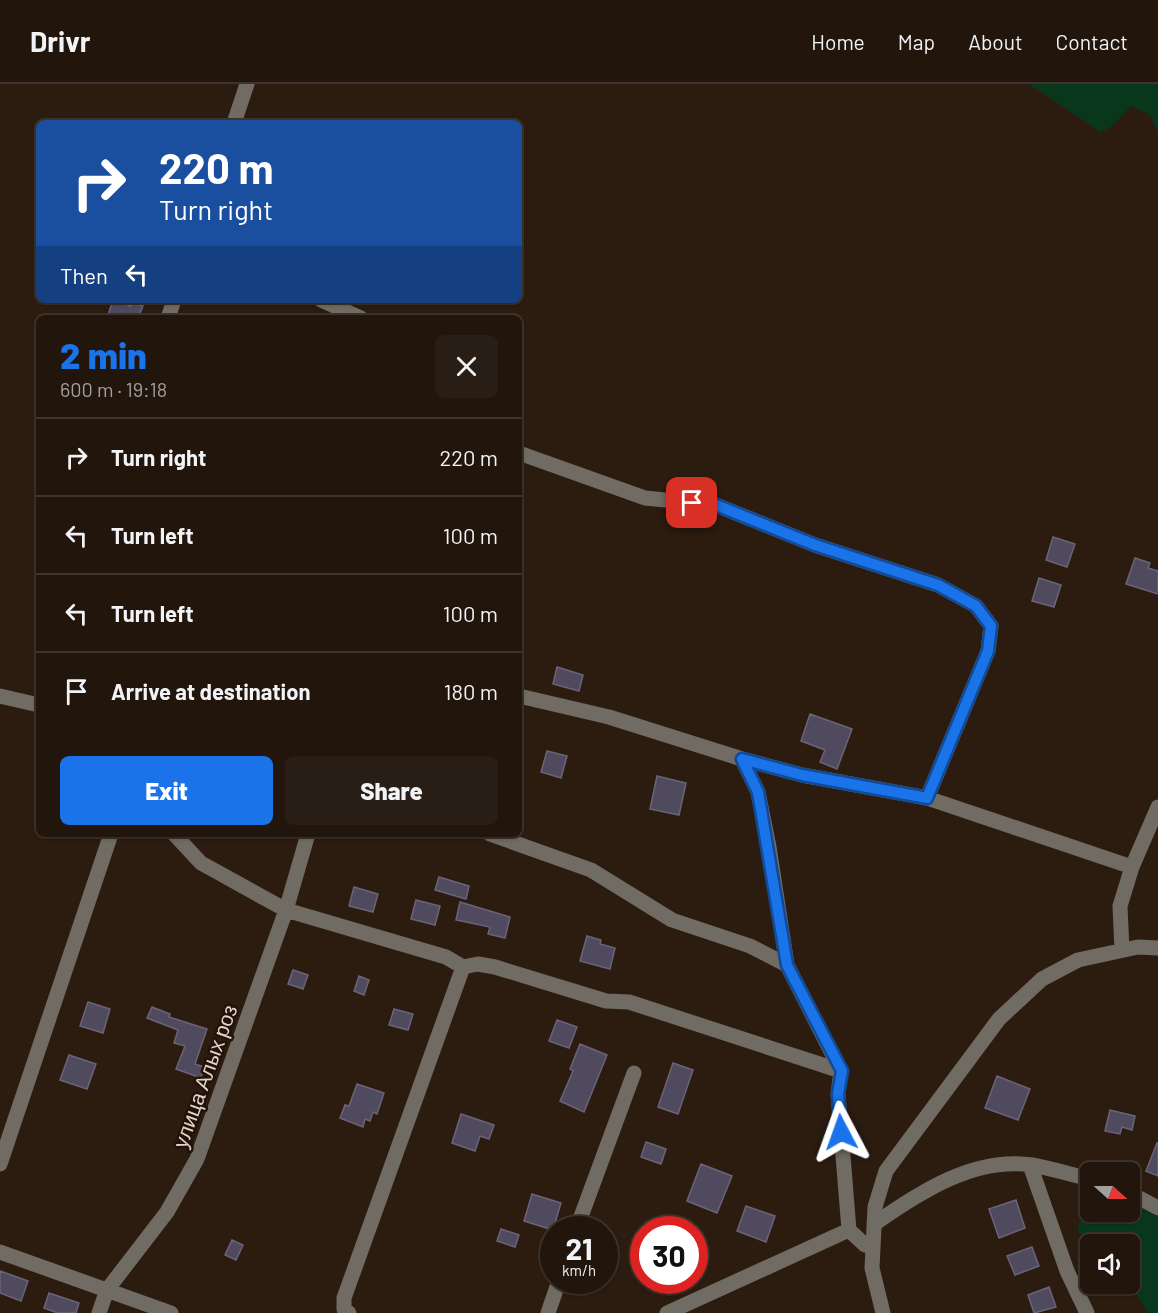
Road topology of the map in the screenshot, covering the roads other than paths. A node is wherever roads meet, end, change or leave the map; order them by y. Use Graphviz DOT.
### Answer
graph roads {
  1 [pos="247,84"];
  2 [pos="235,120"];
  3 [pos="328,303"];
  4 [pos="354,315"];
  5 [pos="522,454"];
  6 [pos="0,696"];
  7 [pos="522,697"];
  8 [pos="36,704"];
  9 [pos="742,759"];
  10 [pos="927,798"];
  11 [pos="1158,807"];
  12 [pos="110,837"];
  13 [pos="177,837"];
  14 [pos="307,837"];
  15 [pos="498,837"];
  16 [pos="1132,867"];
  17 [pos="286,910"];
  18 [pos="1158,948"];
  19 [pos="1122,950"];
  20 [pos="787,965"];
  21 [pos="463,967"];
  22 [pos="842,1071"];
  23 [pos="634,1073"];
  24 [pos="0,1164"];
  25 [pos="1030,1165"];
  26 [pos="1080,1177"];
  27 [pos="1140,1198"];
  28 [pos="1158,1208"];
  29 [pos="581,1216"];
  30 [pos="874,1224"];
  31 [pos="849,1230"];
  32 [pos="873,1246"];
  33 [pos="0,1252"];
  34 [pos="107,1290"];
  35 [pos="555,1294"];
  36 [pos="99,1313"];
  37 [pos="171,1313"];
  38 [pos="349,1313"];
  39 [pos="548,1313"];
  40 [pos="667,1313"];
  41 [pos="883,1313"];
  42 [pos="1088,1313"];
  1 -- 2 [label="street"];
  3 -- 4 [label="street"];
  5 -- 10 [label="street"];
  6 -- 8 [label="street"];
  7 -- 9 [label="street"];
  9 -- 10 [label="street"];
  9 -- 20 [label="street"];
  10 -- 16 [label="street"];
  11 -- 16 [label="street"];
  12 -- 24 [label="street"];
  13 -- 17 [label="street"];
  14 -- 17 [label="street, улица Алых роз"];
  15 -- 20 [label="street"];
  16 -- 19 [label="street"];
  17 -- 21 [label="street"];
  17 -- 34 [label="street, улица Алых роз"];
  18 -- 19 [label="street"];
  19 -- 30 [label="street"];
  20 -- 22 [label="street"];
  21 -- 22 [label="street"];
  21 -- 38 [label="street"];
  22 -- 31 [label="street"];
  23 -- 29 [label="street"];
  25 -- 26 [label="street"];
  25 -- 30 [label="street"];
  25 -- 42 [label="street"];
  27 -- 28 [label="street"];
  30 -- 32 [label="street"];
  31 -- 32 [label="street"];
  31 -- 40 [label="street"];
  32 -- 41 [label="street"];
  33 -- 34 [label="street"];
  34 -- 36 [label="street, улица Алых роз"];
  34 -- 37 [label="street"];
  35 -- 39 [label="street"];
}
